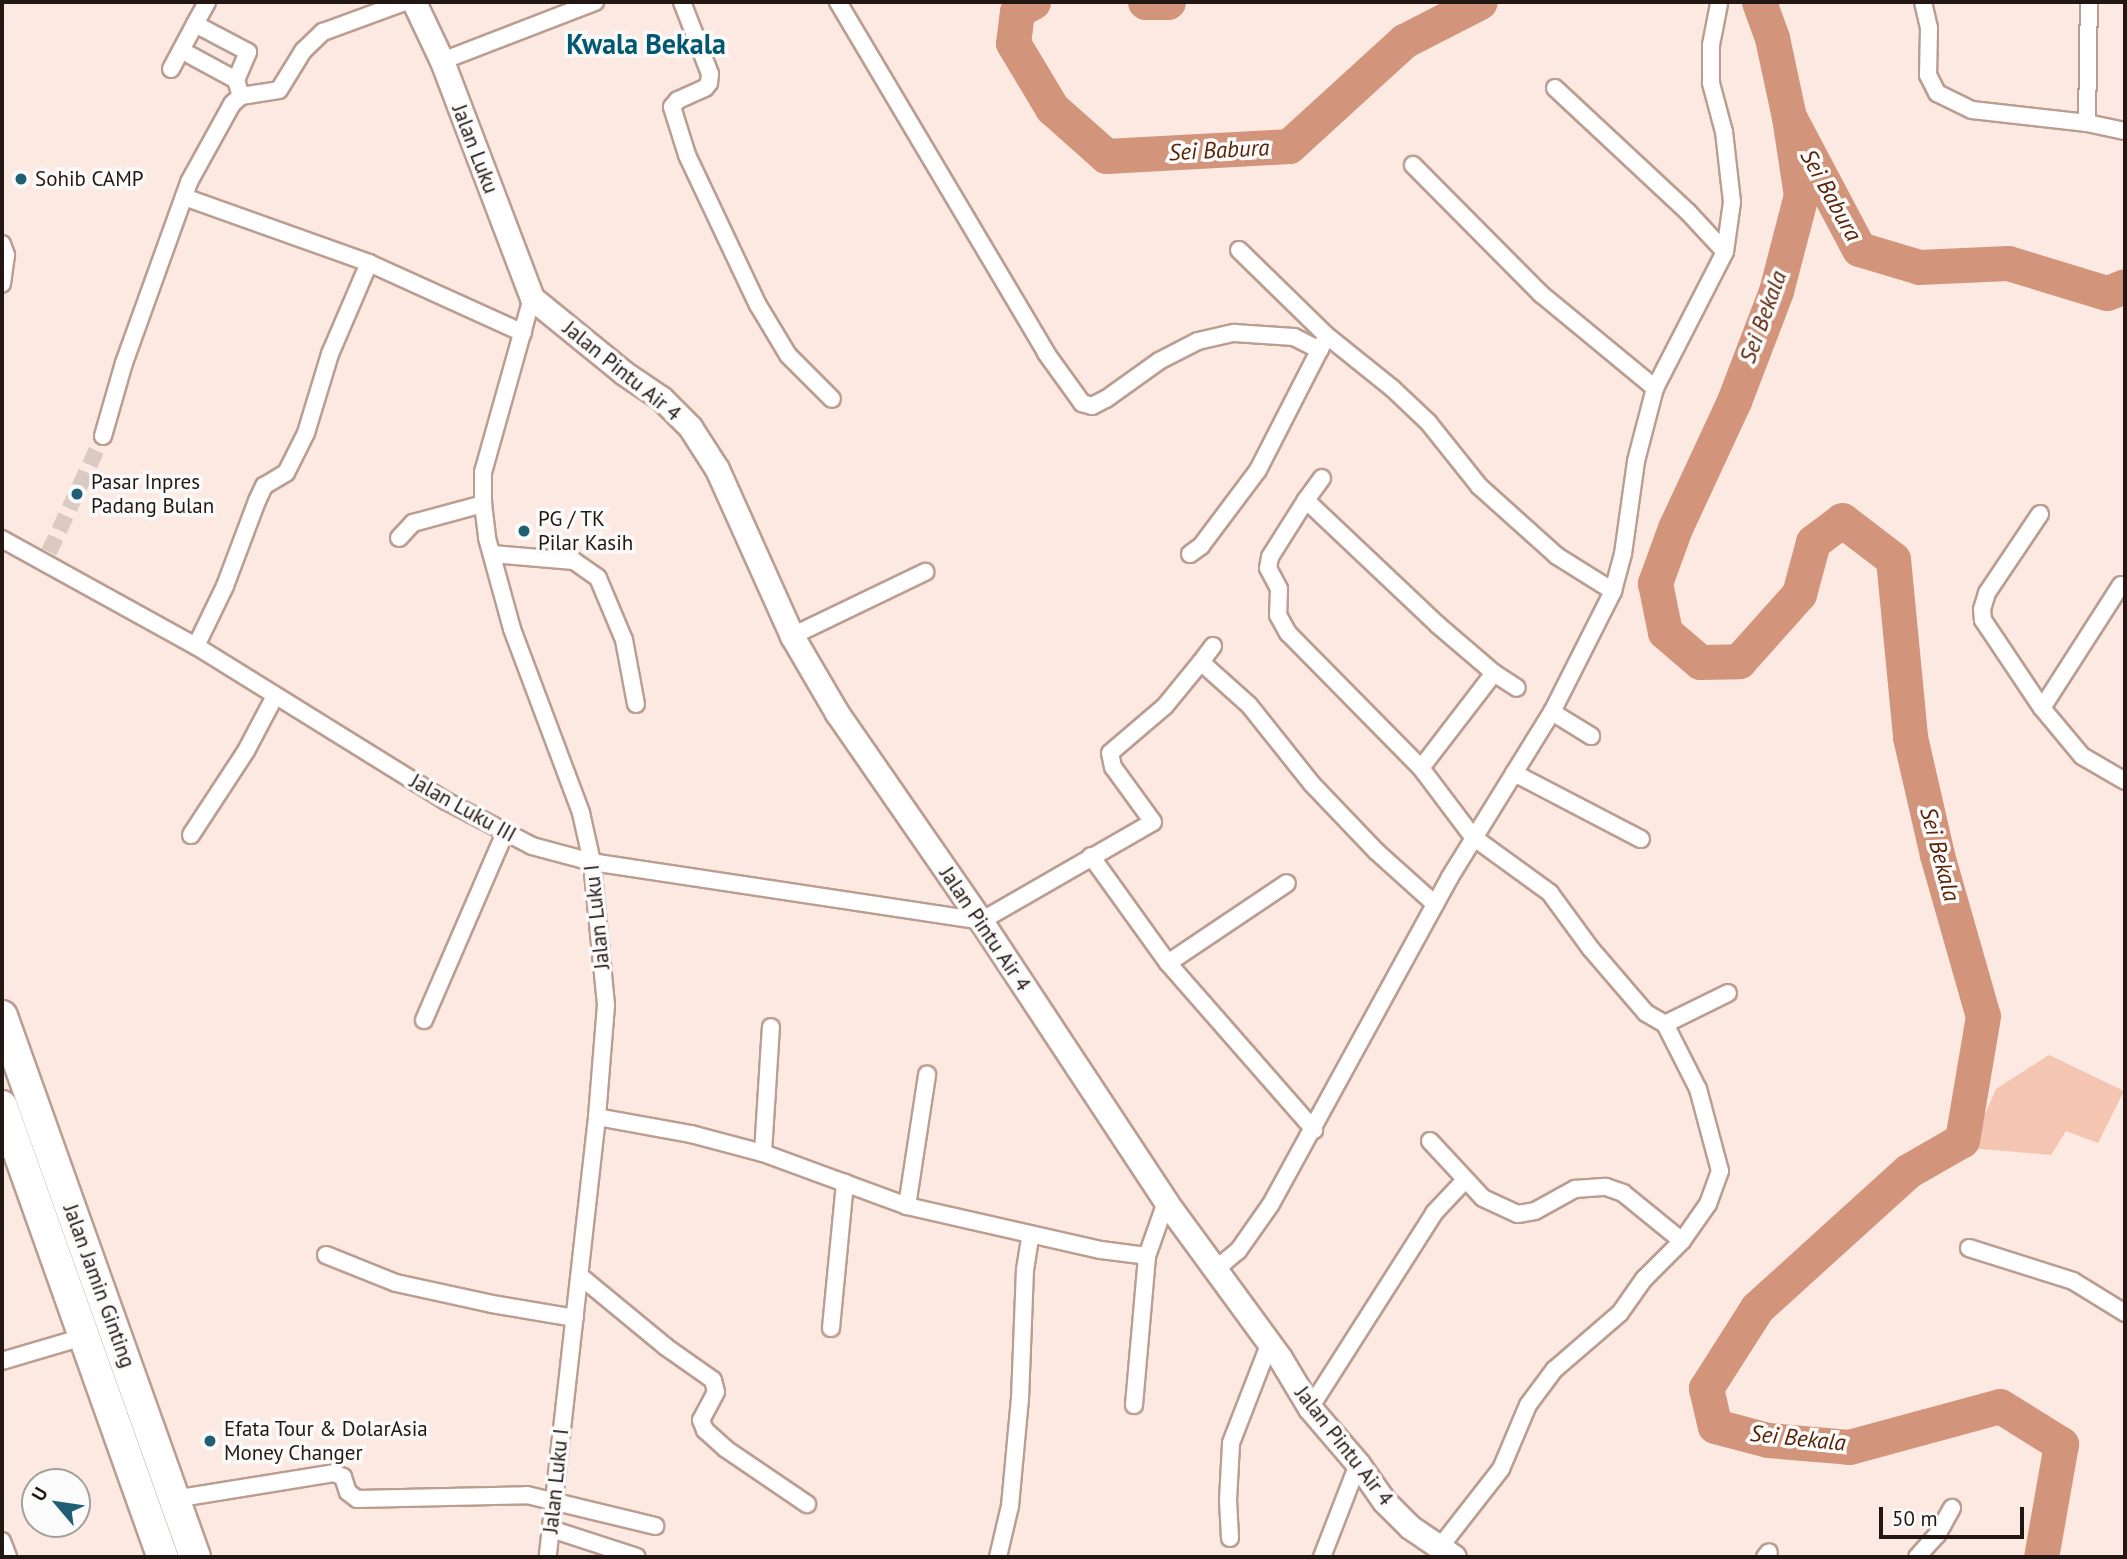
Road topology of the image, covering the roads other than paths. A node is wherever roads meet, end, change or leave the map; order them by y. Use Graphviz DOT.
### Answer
graph roads {
  1 [pos="207,2"];
  2 [pos="405,2"];
  3 [pos="414,2"];
  4 [pos="595,2"];
  5 [pos="682,2"];
  6 [pos="838,2"];
  7 [pos="1923,2"];
  8 [pos="2089,2"];
  9 [pos="1719,4"];
  10 [pos="195,24"];
  11 [pos="190,55"];
  12 [pos="442,61"];
  13 [pos="170,69"];
  14 [pos="239,88"];
  15 [pos="1555,88"];
  16 [pos="2087,123"];
  17 [pos="2125,131"];
  18 [pos="1413,165"];
  19 [pos="184,197"];
  20 [pos="2,244"];
  21 [pos="1239,250"];
  22 [pos="1725,252"];
  23 [pos="369,263"];
  24 [pos="2,282"];
  25 [pos="532,298"];
  26 [pos="523,332"];
  27 [pos="1323,342"];
  28 [pos="1655,388"];
  29 [pos="832,399"];
  30 [pos="103,436"];
  31 [pos="1322,478"];
  32 [pos="1306,500"];
  33 [pos="483,504"];
  34 [pos="2040,514"];
  35 [pos="399,538"];
  36 [pos="2,539"];
  37 [pos="492,554"];
  38 [pos="1190,554"];
  39 [pos="925,572"];
  40 [pos="2121,585"];
  41 [pos="1613,591"];
  42 [pos="792,636"];
  43 [pos="195,646"];
  44 [pos="1213,646"];
  45 [pos="1201,662"];
  46 [pos="1494,673"];
  47 [pos="1517,688"];
  48 [pos="275,696"];
  49 [pos="636,704"];
  50 [pos="2042,708"];
  51 [pos="1552,712"];
  52 [pos="1591,736"];
  53 [pos="1421,768"];
  54 [pos="1514,773"];
  55 [pos="2125,781"];
  56 [pos="505,833"];
  57 [pos="191,835"];
  58 [pos="1473,837"];
  59 [pos="1642,839"];
  60 [pos="1091,856"];
  61 [pos="592,862"];
  62 [pos="1287,883"];
  63 [pos="1435,904"];
  64 [pos="981,920"];
  65 [pos="1168,963"];
  66 [pos="1728,993"];
  67 [pos="2,1016"];
  68 [pos="424,1020"];
  69 [pos="1665,1024"];
  70 [pos="771,1027"];
  71 [pos="927,1076"];
  72 [pos="2,1108"];
  73 [pos="597,1117"];
  74 [pos="1314,1130"];
  75 [pos="1430,1141"];
  76 [pos="763,1153"];
  77 [pos="1464,1181"];
  78 [pos="845,1183"];
  79 [pos="1166,1202"];
  80 [pos="907,1206"];
  81 [pos="1031,1234"];
  82 [pos="1682,1241"];
  83 [pos="1969,1248"];
  84 [pos="326,1255"];
  85 [pos="1147,1256"];
  86 [pos="1214,1270"];
  87 [pos="580,1276"];
  88 [pos="2125,1313"];
  89 [pos="575,1318"];
  90 [pos="115,1328"];
  91 [pos="831,1328"];
  92 [pos="84,1337"];
  93 [pos="1269,1345"];
  94 [pos="2,1361"];
  95 [pos="1135,1405"];
  96 [pos="1310,1408"];
  97 [pos="1358,1464"];
  98 [pos="174,1499"];
  99 [pos="554,1500"];
  100 [pos="807,1504"];
  101 [pos="1952,1508"];
  102 [pos="655,1526"];
  103 [pos="551,1529"];
  104 [pos="1230,1538"];
  105 [pos="2,1541"];
  106 [pos="1447,1552"];
  107 [pos="8,1557"];
  108 [pos="163,1557"];
  109 [pos="195,1557"];
  110 [pos="548,1557"];
  111 [pos="637,1557"];
  112 [pos="998,1557"];
  113 [pos="1322,1557"];
  114 [pos="1917,1557"];
  1 -- 10 [label="street"];
  2 -- 14 [label="street"];
  3 -- 12 [label="main road, Jalan Luku"];
  4 -- 12 [label="street"];
  5 -- 29 [label="street"];
  6 -- 27 [label="street"];
  7 -- 16 [label="street"];
  8 -- 16 [label="street"];
  9 -- 22 [label="street"];
  10 -- 13 [label="street"];
  10 -- 14 [label="street"];
  11 -- 14 [label="street"];
  12 -- 25 [label="main road, Jalan Luku"];
  14 -- 19 [label="street"];
  15 -- 22 [label="street"];
  16 -- 17 [label="street"];
  18 -- 28 [label="street"];
  19 -- 23 [label="street"];
  19 -- 30 [label="street"];
  20 -- 24 [label="street"];
  21 -- 27 [label="street"];
  22 -- 28 [label="street"];
  23 -- 26 [label="street"];
  23 -- 43 [label="street"];
  25 -- 26 [label="street, Jalan Luku I"];
  25 -- 42 [label="main road, Jalan Pintu Air 4"];
  26 -- 33 [label="street, Jalan Luku I"];
  27 -- 38 [label="street"];
  27 -- 41 [label="street"];
  28 -- 41 [label="street"];
  31 -- 32 [label="street"];
  32 -- 46 [label="street"];
  32 -- 53 [label="street"];
  33 -- 35 [label="street"];
  33 -- 37 [label="street, Jalan Luku I"];
  34 -- 50 [label="street"];
  36 -- 43 [label="street, Jalan Luku III"];
  37 -- 49 [label="street"];
  37 -- 61 [label="street, Jalan Luku I"];
  39 -- 42 [label="street"];
  40 -- 50 [label="street"];
  41 -- 51 [label="street"];
  42 -- 64 [label="main road, Jalan Pintu Air 4"];
  43 -- 48 [label="street, Jalan Luku III"];
  44 -- 45 [label="street"];
  45 -- 60 [label="street"];
  45 -- 63 [label="street"];
  46 -- 47 [label="street"];
  46 -- 53 [label="street"];
  48 -- 56 [label="street, Jalan Luku III"];
  48 -- 57 [label="street"];
  50 -- 55 [label="street"];
  51 -- 52 [label="street"];
  51 -- 54 [label="street"];
  53 -- 58 [label="street"];
  54 -- 58 [label="street"];
  54 -- 59 [label="street"];
  56 -- 61 [label="street, Jalan Luku III"];
  56 -- 68 [label="street"];
  58 -- 63 [label="street"];
  58 -- 69 [label="street"];
  60 -- 64 [label="street"];
  60 -- 65 [label="street"];
  61 -- 64 [label="street, Jalan Luku III"];
  61 -- 73 [label="street, Jalan Luku I"];
  62 -- 65 [label="street"];
  63 -- 74 [label="street"];
  64 -- 79 [label="main road, Jalan Pintu Air 4"];
  65 -- 74 [label="street"];
  66 -- 69 [label="street"];
  67 -- 90 [label="highway, Jalan Jamin Ginting"];
  69 -- 82 [label="street"];
  70 -- 76 [label="street"];
  71 -- 80 [label="street"];
  72 -- 92 [label="highway, Jalan Jamin Ginting"];
  73 -- 76 [label="street"];
  73 -- 87 [label="street, Jalan Luku I"];
  74 -- 86 [label="street"];
  75 -- 77 [label="street"];
  76 -- 78 [label="street"];
  77 -- 82 [label="street"];
  77 -- 96 [label="street"];
  78 -- 80 [label="street"];
  78 -- 91 [label="street"];
  79 -- 85 [label="street"];
  79 -- 86 [label="main road, Jalan Pintu Air 4"];
  80 -- 81 [label="street"];
  81 -- 85 [label="street"];
  81 -- 112 [label="street"];
  82 -- 106 [label="street"];
  83 -- 88 [label="street"];
  84 -- 89 [label="street"];
  85 -- 95 [label="street"];
  86 -- 93 [label="main road, Jalan Pintu Air 4"];
  87 -- 89 [label="street, Jalan Luku I"];
  87 -- 100 [label="street"];
  89 -- 99 [label="street, Jalan Luku I"];
  90 -- 92 [label="street"];
  90 -- 98 [label="highway, Jalan Jamin Ginting"];
  92 -- 94 [label="street"];
  92 -- 108 [label="highway, Jalan Jamin Ginting"];
  93 -- 96 [label="main road, Jalan Pintu Air 4"];
  93 -- 104 [label="street"];
  96 -- 97 [label="main road, Jalan Pintu Air 4"];
  97 -- 106 [label="main road, Jalan Pintu Air 4"];
  97 -- 113 [label="street"];
  98 -- 99 [label="street"];
  98 -- 109 [label="highway, Jalan Jamin Ginting"];
  99 -- 102 [label="street"];
  99 -- 103 [label="street, Jalan Luku I"];
  101 -- 114 [label="street"];
  103 -- 110 [label="street, Jalan Luku I"];
  103 -- 111 [label="street"];
  105 -- 107 [label="street"];
}
